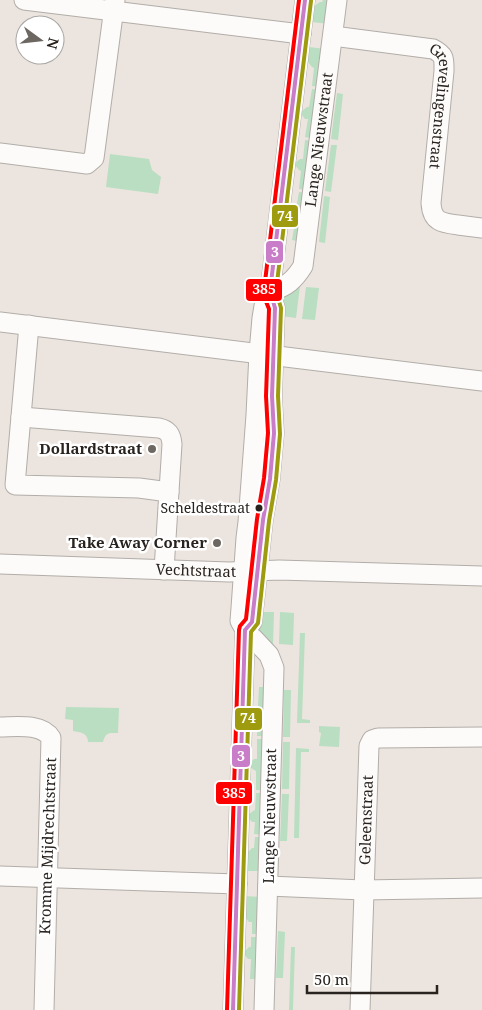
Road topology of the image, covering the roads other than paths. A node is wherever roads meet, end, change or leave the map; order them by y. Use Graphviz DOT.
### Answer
graph roads {
  1 [pos="24,0"];
  2 [pos="305,0"];
  3 [pos="337,0"];
  4 [pos="115,5"];
  5 [pos="301,34"];
  6 [pos="333,36"];
  7 [pos="0,153"];
  8 [pos="482,228"];
  9 [pos="271,294"];
  10 [pos="0,322"];
  11 [pos="28,326"];
  12 [pos="266,354"];
  13 [pos="482,381"];
  14 [pos="21,417"];
  15 [pos="168,492"];
  16 [pos="0,564"];
  17 [pos="164,570"];
  18 [pos="251,572"];
  19 [pos="482,576"];
  20 [pos="245,633"];
  21 [pos="0,727"];
  22 [pos="482,737"];
  23 [pos="0,876"];
  24 [pos="47,877"];
  25 [pos="237,884"];
  26 [pos="268,886"];
  27 [pos="482,888"];
  28 [pos="363,890"];
  29 [pos="44,1010"];
  30 [pos="233,1010"];
  31 [pos="264,1010"];
  32 [pos="360,1010"];
  1 -- 4 [label="street"];
  2 -- 5 [label="street, Lange Nieuwstraat"];
  3 -- 6 [label="street, Lange Nieuwstraat"];
  4 -- 5 [label="street"];
  4 -- 7 [label="street"];
  5 -- 9 [label="street, Lange Nieuwstraat"];
  6 -- 8 [label="street, Grevelingenstraat"];
  6 -- 9 [label="street, Lange Nieuwstraat"];
  9 -- 12 [label="street, Lange Nieuwstraat"];
  10 -- 11 [label="street"];
  11 -- 12 [label="street"];
  11 -- 14 [label="street"];
  12 -- 13 [label="street"];
  12 -- 18 [label="street, Lange Nieuwstraat"];
  14 -- 15 [label="street"];
  14 -- 15 [label="street"];
  15 -- 17 [label="street"];
  16 -- 17 [label="street, Vechtstraat"];
  17 -- 18 [label="street, Vechtstraat"];
  18 -- 19 [label="street, Vechtstraat"];
  18 -- 20 [label="street, Lange Nieuwstraat"];
  20 -- 25 [label="street, Lange Nieuwstraat"];
  20 -- 26 [label="street, Lange Nieuwstraat"];
  21 -- 24 [label="street, Kromme Mijdrechtstraat"];
  22 -- 28 [label="street, Geleenstraat"];
  23 -- 24 [label="street"];
  24 -- 25 [label="street"];
  24 -- 29 [label="street, Kromme Mijdrechtstraat"];
  25 -- 30 [label="street, Lange Nieuwstraat"];
  26 -- 28 [label="street"];
  26 -- 31 [label="street, Lange Nieuwstraat"];
  27 -- 28 [label="street"];
  28 -- 32 [label="street, Geleenstraat"];
}
